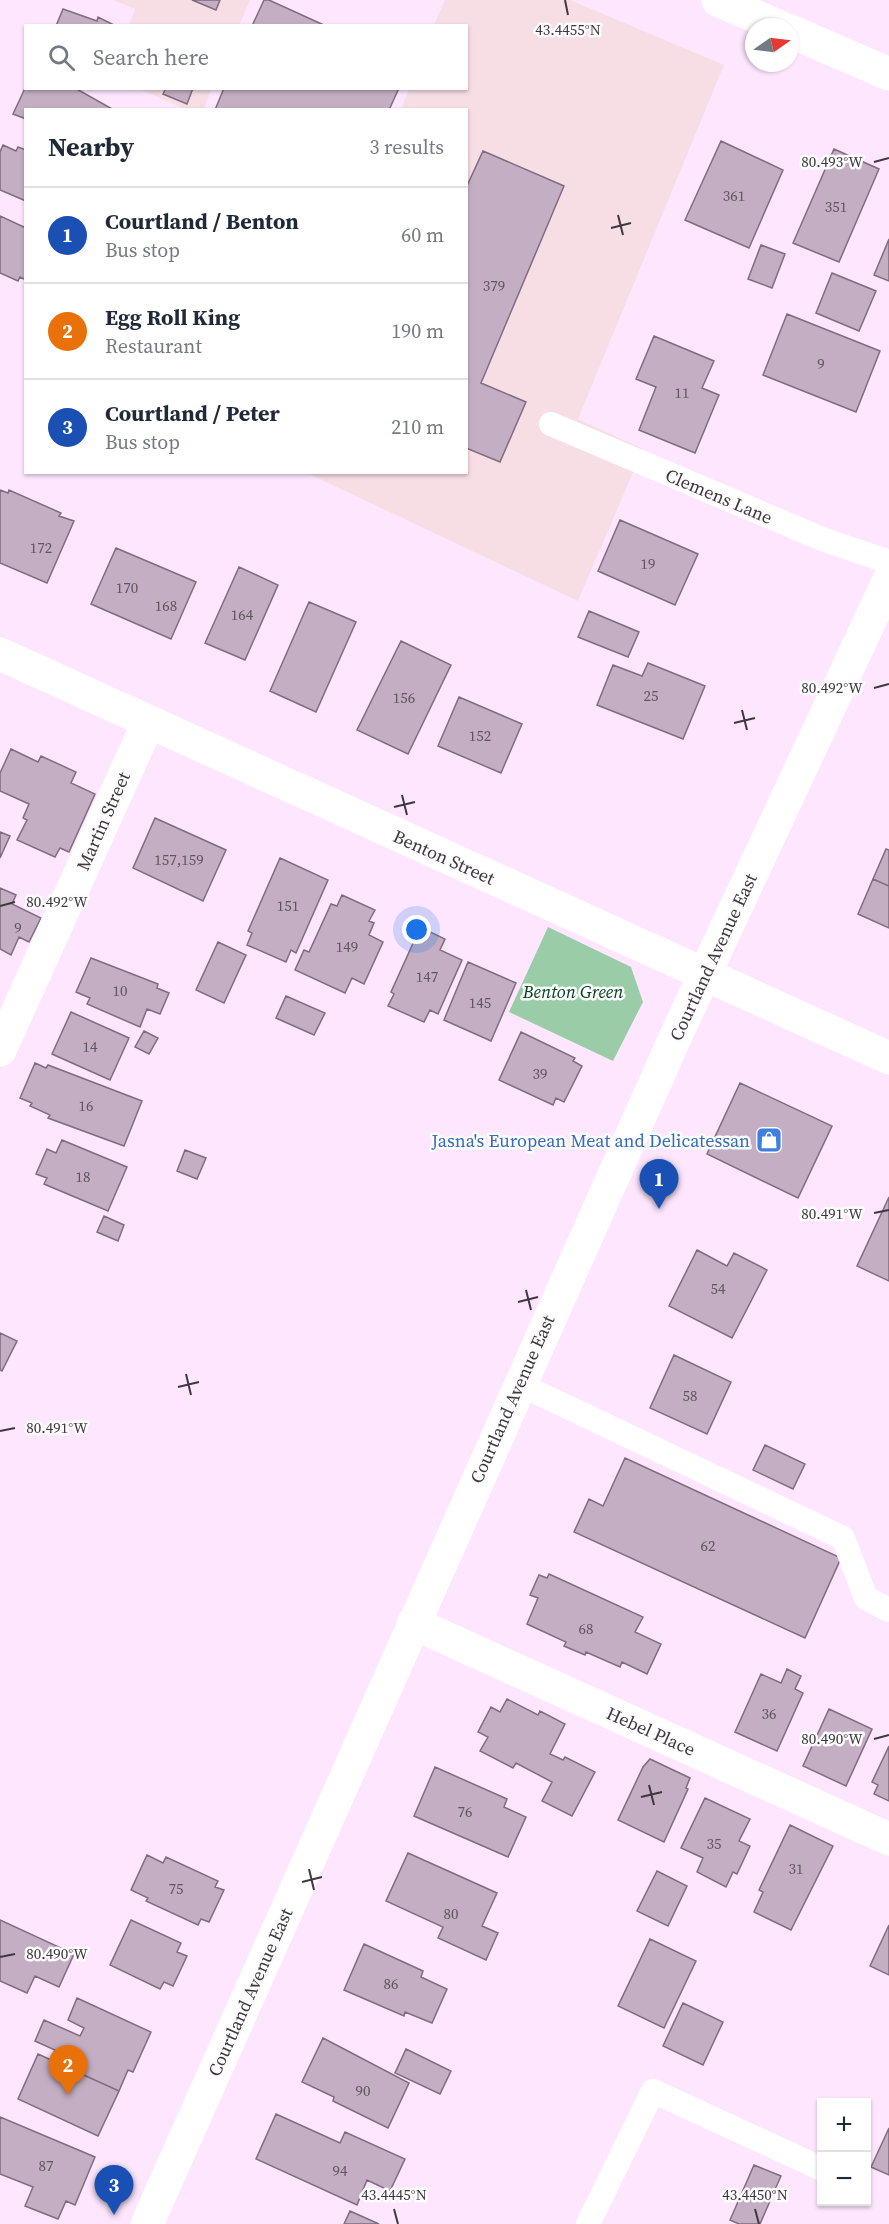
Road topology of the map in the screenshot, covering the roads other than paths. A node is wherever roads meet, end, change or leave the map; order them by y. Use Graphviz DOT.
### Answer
graph roads {
  1 [pos="718,0"];
  2 [pos="759,18"];
  3 [pos="799,35"];
  4 [pos="889,74"];
  5 [pos="551,424"];
  6 [pos="889,562"];
  7 [pos="889,580"];
  8 [pos="0,654"];
  9 [pos="148,723"];
  10 [pos="704,974"];
  11 [pos="0,1050"];
  12 [pos="889,1058"];
  13 [pos="519,1384"];
  14 [pos="889,1610"];
  15 [pos="413,1623"];
  16 [pos="889,1839"];
  17 [pos="817,2167"];
  18 [pos="147,2224"];
  19 [pos="588,2224"];
  1 -- 2 [label="main road"];
  3 -- 4 [label="main road"];
  5 -- 6 [label="lane, Clemens Lane"];
  7 -- 10 [label="main road, Courtland Avenue East"];
  8 -- 9 [label="main road, Benton Street"];
  9 -- 10 [label="main road, Benton Street"];
  9 -- 11 [label="main road, Martin Street"];
  10 -- 12 [label="main road, Benton Street"];
  10 -- 13 [label="main road, Courtland Avenue East"];
  13 -- 14 [label="lane"];
  13 -- 15 [label="main road, Courtland Avenue East"];
  15 -- 16 [label="main road, Hebel Place"];
  15 -- 18 [label="main road, Courtland Avenue East"];
  17 -- 19 [label="lane"];
}
